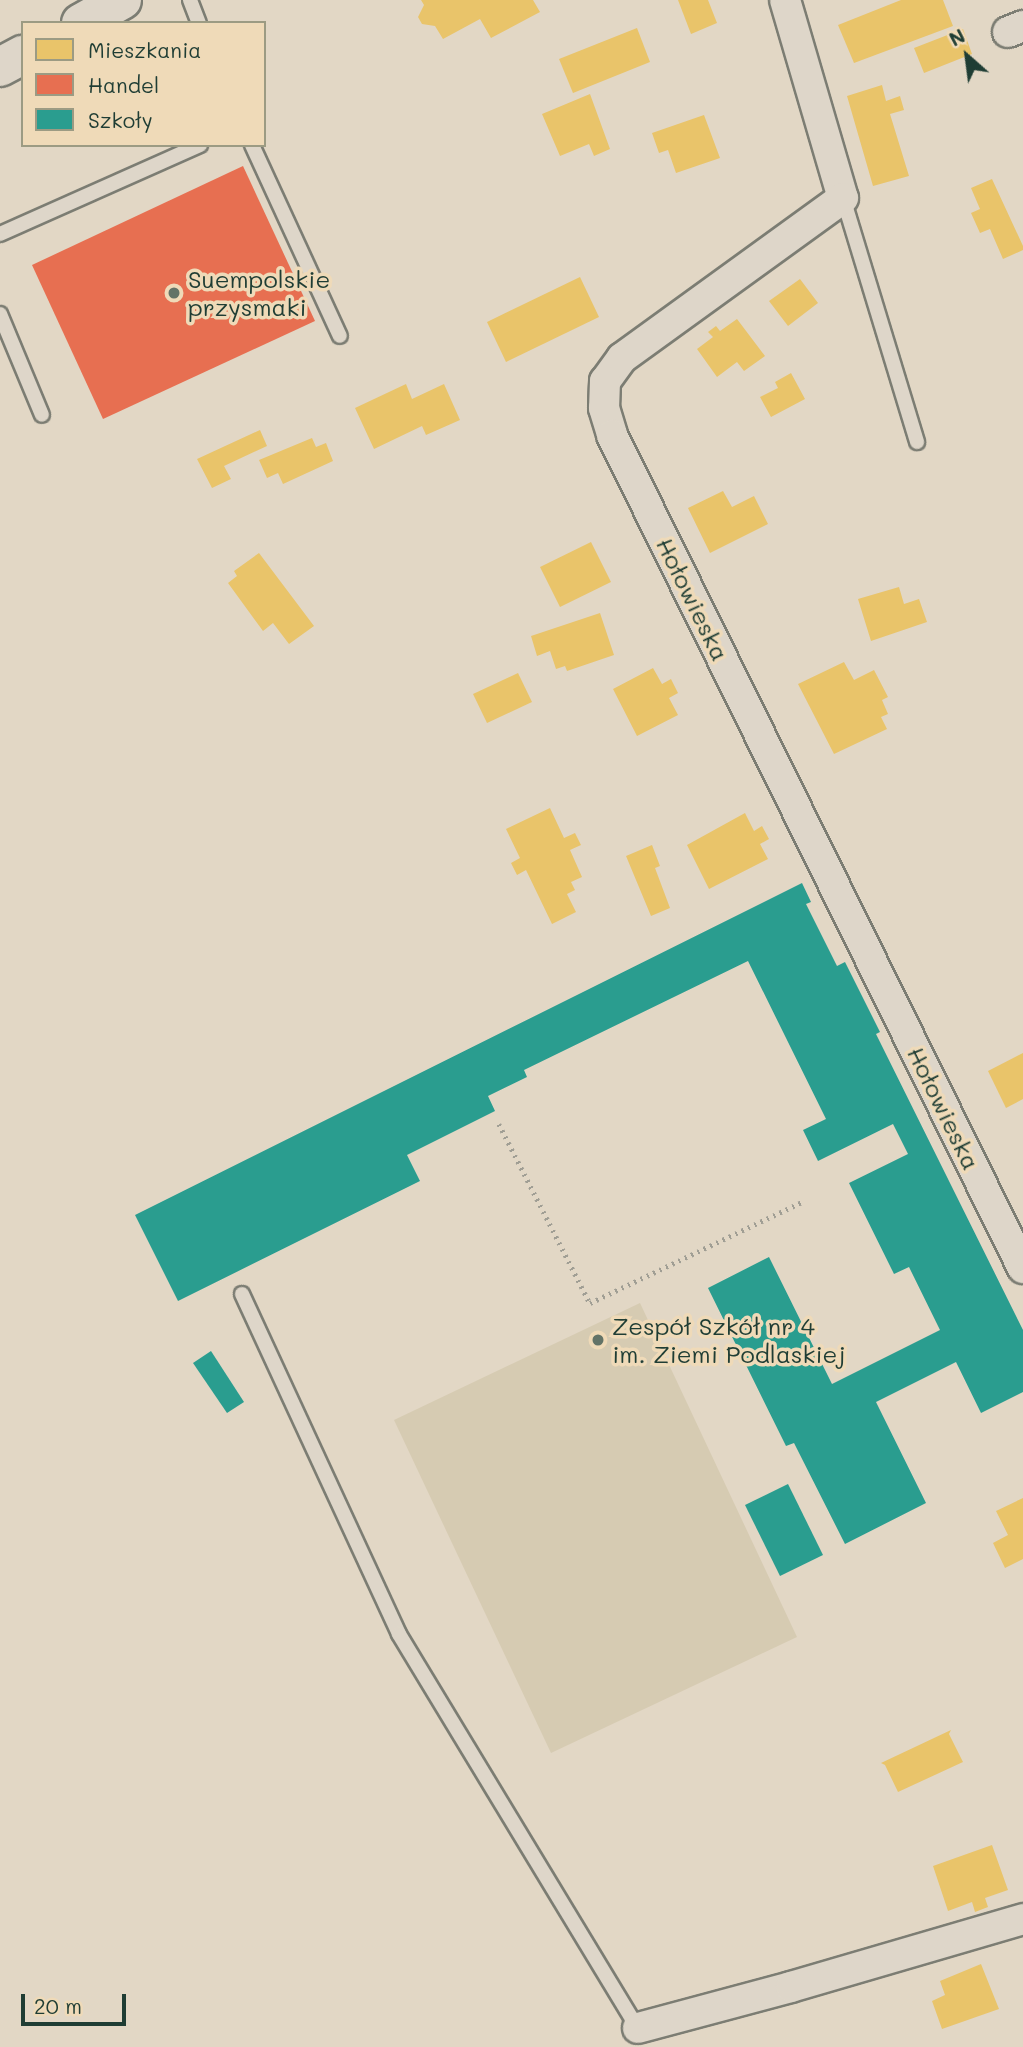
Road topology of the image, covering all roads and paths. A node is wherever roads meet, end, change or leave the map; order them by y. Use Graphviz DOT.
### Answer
graph roads {
  1 [pos="122,0"];
  2 [pos="190,0"];
  3 [pos="785,0"];
  4 [pos="85,21"];
  5 [pos="198,21"];
  6 [pos="21,56"];
  7 [pos="0,67"];
  8 [pos="196,147"];
  9 [pos="253,147"];
  10 [pos="843,198"];
  11 [pos="0,234"];
  12 [pos="0,314"];
  13 [pos="340,335"];
  14 [pos="42,415"];
  15 [pos="917,442"];
  16 [pos="499,1124"];
  17 [pos="804,1201"];
  18 [pos="1023,1268"];
  19 [pos="242,1293"];
  20 [pos="1023,1919"];
  21 [pos="638,2028"];
  1 -- 4 [label="main road"];
  2 -- 5 [label="lane"];
  3 -- 10 [label="street"];
  6 -- 7 [label="main road"];
  8 -- 11 [label="lane"];
  9 -- 13 [label="lane"];
  10 -- 15 [label="lane"];
  10 -- 18 [label="street, Hołowieska"];
  12 -- 14 [label="lane"];
  16 -- 17 [label="path"];
  19 -- 21 [label="lane"];
  20 -- 21 [label="street"];
}
